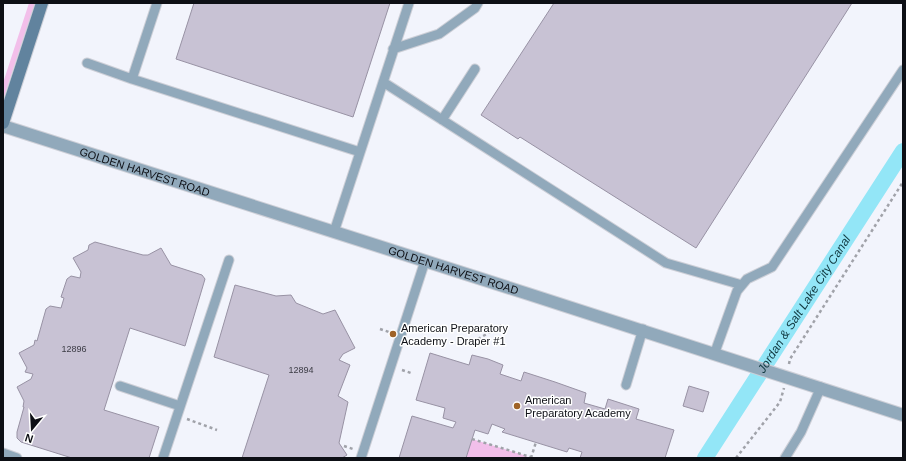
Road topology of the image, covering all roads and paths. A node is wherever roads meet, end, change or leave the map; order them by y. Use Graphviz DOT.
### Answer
graph roads {
  1 [pos="42,3"];
  2 [pos="157,3"];
  3 [pos="408,3"];
  4 [pos="478,3"];
  5 [pos="393,49"];
  6 [pos="87,63"];
  7 [pos="475,69"];
  8 [pos="903,70"];
  9 [pos="132,79"];
  10 [pos="383,82"];
  11 [pos="442,120"];
  12 [pos="3,123"];
  13 [pos="3,126"];
  14 [pos="360,152"];
  15 [pos="903,182"];
  16 [pos="334,232"];
  17 [pos="229,260"];
  18 [pos="425,261"];
  19 [pos="742,285"];
  20 [pos="502,325"];
  21 [pos="643,329"];
  22 [pos="478,339"];
  23 [pos="715,352"];
  24 [pos="783,375"];
  25 [pos="626,385"];
  26 [pos="120,386"];
  27 [pos="821,387"];
  28 [pos="180,406"];
  29 [pos="903,415"];
  30 [pos="177,416"];
  31 [pos="217,430"];
  32 [pos="472,439"];
  33 [pos="536,442"];
  34 [pos="3,453"];
  35 [pos="16,458"];
  36 [pos="163,458"];
  37 [pos="361,458"];
  38 [pos="532,458"];
  39 [pos="736,458"];
  40 [pos="785,458"];
  1 -- 12 [label="street"];
  2 -- 9 [label="lane"];
  3 -- 5 [label="lane"];
  4 -- 5 [label="lane"];
  5 -- 10 [label="lane"];
  6 -- 9 [label="lane"];
  7 -- 11 [label="lane"];
  8 -- 19 [label="lane"];
  9 -- 14 [label="lane"];
  10 -- 11 [label="lane"];
  10 -- 14 [label="lane"];
  11 -- 19 [label="lane"];
  13 -- 16 [label="street, GOLDEN HARVEST ROAD"];
  14 -- 16 [label="lane"];
  15 -- 24 [label="path"];
  16 -- 18 [label="street, GOLDEN HARVEST ROAD"];
  17 -- 28 [label="lane"];
  18 -- 21 [label="street, GOLDEN HARVEST ROAD"];
  18 -- 37 [label="lane"];
  19 -- 23 [label="lane"];
  20 -- 22 [label="path"];
  21 -- 23 [label="street, GOLDEN HARVEST ROAD"];
  21 -- 25 [label="lane"];
  23 -- 24 [label="street, GOLDEN HARVEST ROAD"];
  24 -- 27 [label="street, GOLDEN HARVEST ROAD"];
  24 -- 39 [label="path"];
  26 -- 28 [label="lane"];
  27 -- 29 [label="street, GOLDEN HARVEST ROAD"];
  27 -- 40 [label="lane"];
  28 -- 30 [label="lane"];
  30 -- 31 [label="path"];
  30 -- 36 [label="lane"];
  32 -- 38 [label="path"];
  33 -- 38 [label="path"];
  34 -- 35 [label="lane"];
}
